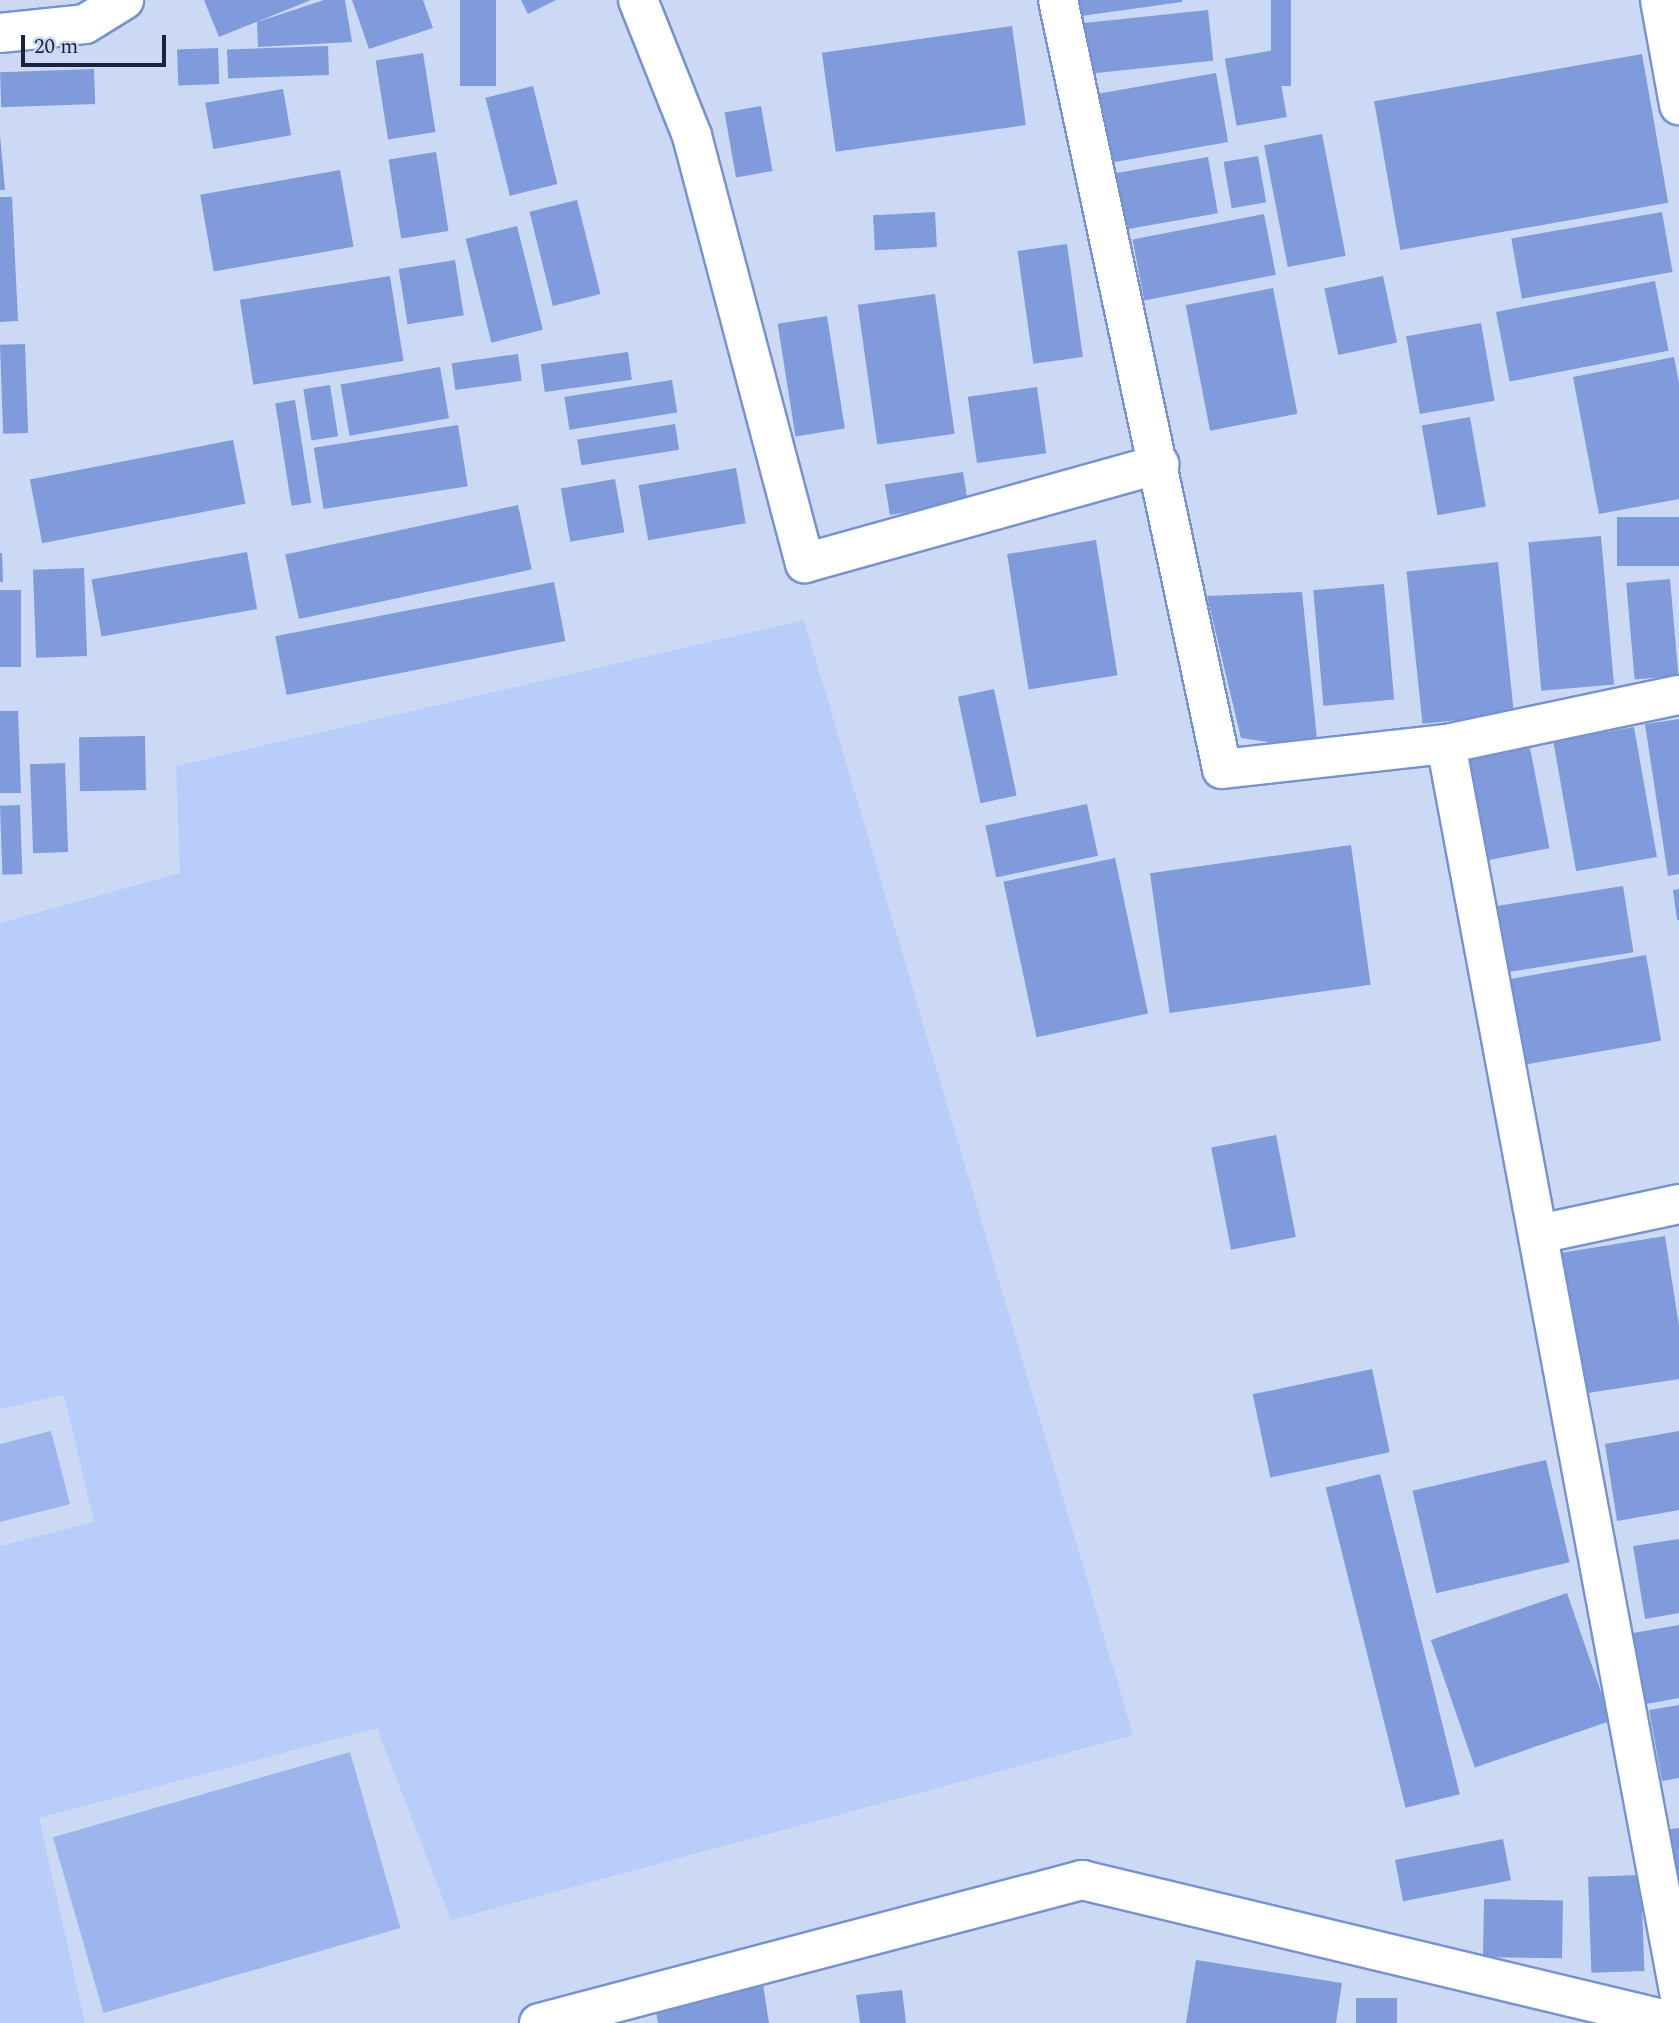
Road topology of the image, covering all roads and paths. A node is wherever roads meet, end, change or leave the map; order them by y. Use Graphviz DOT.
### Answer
graph roads {
  1 [pos="124,0"];
  2 [pos="638,0"];
  3 [pos="1058,0"];
  4 [pos="1660,0"];
  5 [pos="0,33"];
  6 [pos="1679,105"];
  7 [pos="1159,464"];
  8 [pos="1679,695"];
  9 [pos="1446,744"];
  10 [pos="1679,1204"];
  11 [pos="1539,1234"];
  12 [pos="1679,1992"];
  13 [pos="539,2023"];
  14 [pos="1679,2023"];
  1 -- 5 [label="street"];
  2 -- 7 [label="street"];
  3 -- 7 [label="street"];
  4 -- 6 [label="street"];
  7 -- 9 [label="street"];
  8 -- 9 [label="street"];
  9 -- 11 [label="street"];
  10 -- 11 [label="street"];
  11 -- 12 [label="street"];
  13 -- 14 [label="street"];
}
